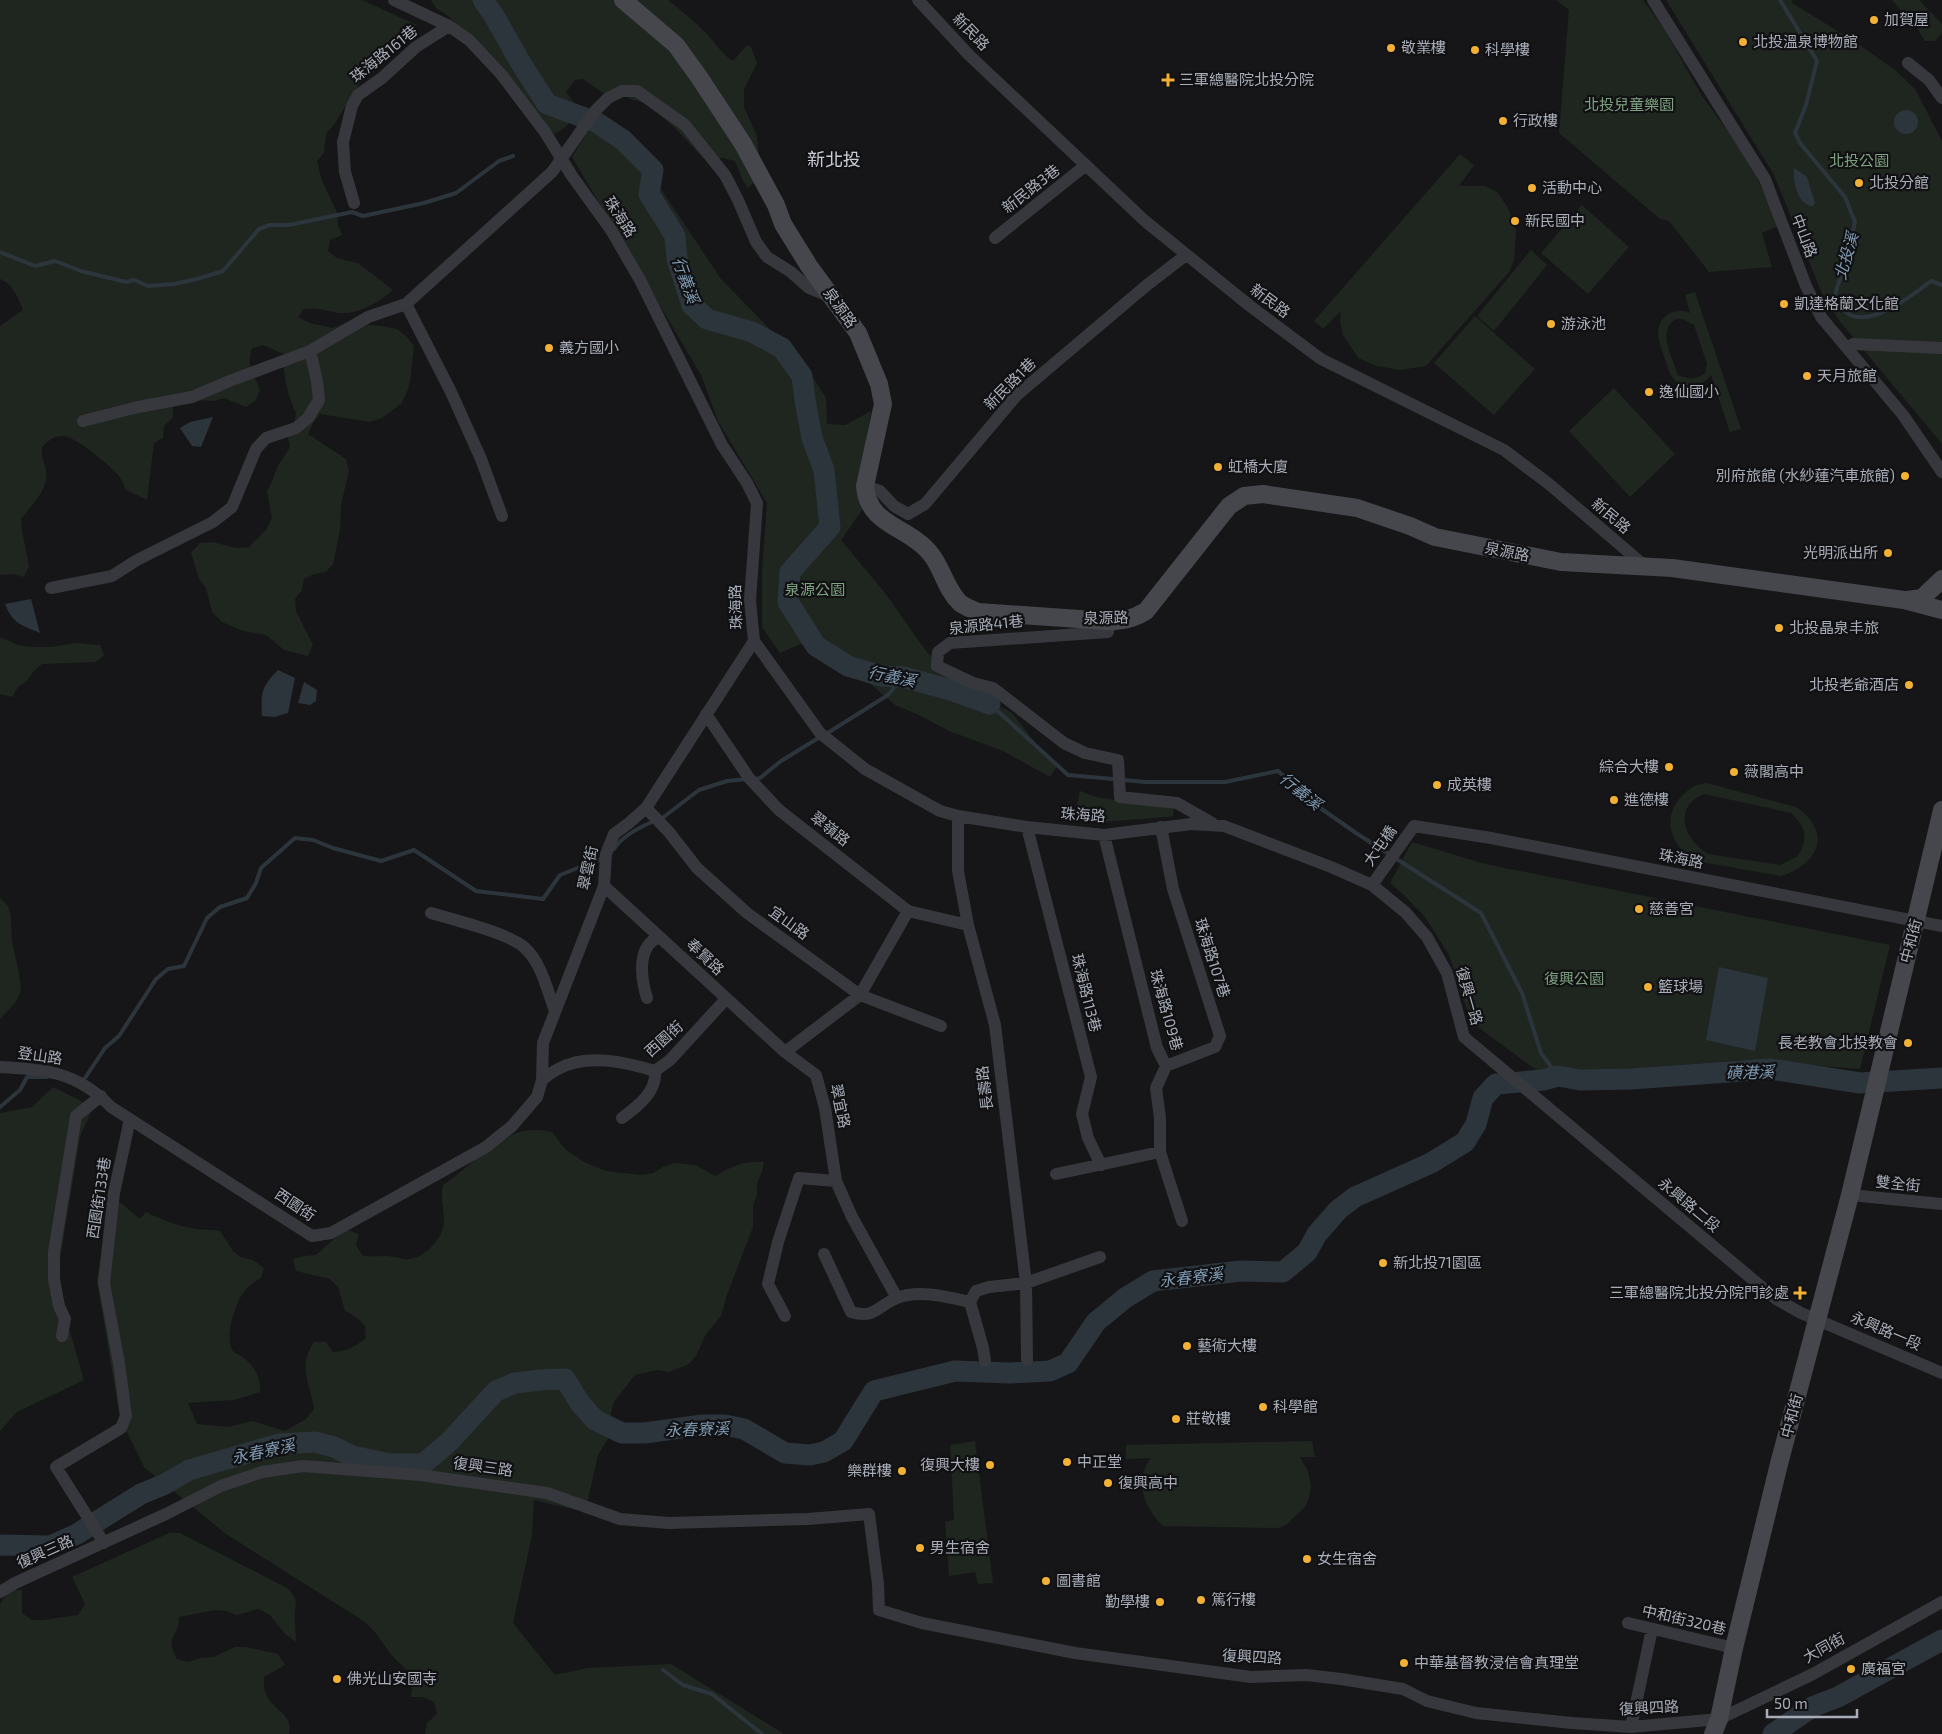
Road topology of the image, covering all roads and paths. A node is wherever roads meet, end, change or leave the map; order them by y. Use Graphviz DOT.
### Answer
graph roads {
  1 [pos="394,0"];
  2 [pos="623,0"];
  3 [pos="918,0"];
  4 [pos="1653,0"];
  5 [pos="449,26"];
  6 [pos="1908,63"];
  7 [pos="1942,98"];
  8 [pos="562,158"];
  9 [pos="1086,165"];
  10 [pos="354,203"];
  11 [pos="995,238"];
  12 [pos="1186,255"];
  13 [pos="833,298"];
  14 [pos="406,304"];
  15 [pos="1853,344"];
  16 [pos="1942,348"];
  17 [pos="310,351"];
  18 [pos="83,421"];
  19 [pos="1942,472"];
  20 [pos="865,486"];
  21 [pos="502,516"];
  22 [pos="1646,567"];
  23 [pos="1942,580"];
  24 [pos="52,588"];
  25 [pos="1904,600"];
  26 [pos="1942,610"];
  27 [pos="1108,620"];
  28 [pos="754,641"];
  29 [pos="706,714"];
  30 [pos="646,808"];
  31 [pos="1942,810"];
  32 [pos="958,816"];
  33 [pos="1214,825"];
  34 [pos="1414,826"];
  35 [pos="1027,827"];
  36 [pos="1161,827"];
  37 [pos="1104,835"];
  38 [pos="1372,885"];
  39 [pos="604,886"];
  40 [pos="908,911"];
  41 [pos="431,912"];
  42 [pos="1916,922"];
  43 [pos="968,924"];
  44 [pos="1942,926"];
  45 [pos="660,937"];
  46 [pos="860,995"];
  47 [pos="647,998"];
  48 [pos="726,999"];
  49 [pos="555,1011"];
  50 [pos="941,1026"];
  51 [pos="785,1052"];
  52 [pos="1166,1066"];
  53 [pos="0,1067"];
  54 [pos="655,1071"];
  55 [pos="542,1080"];
  56 [pos="101,1096"];
  57 [pos="1546,1107"];
  58 [pos="622,1118"];
  59 [pos="130,1120"];
  60 [pos="1160,1152"];
  61 [pos="1101,1165"];
  62 [pos="1056,1174"];
  63 [pos="836,1181"];
  64 [pos="1850,1195"];
  65 [pos="1942,1204"];
  66 [pos="1182,1221"];
  67 [pos="824,1254"];
  68 [pos="1100,1257"];
  69 [pos="1026,1283"];
  70 [pos="897,1298"];
  71 [pos="970,1302"];
  72 [pos="785,1316"];
  73 [pos="1817,1319"];
  74 [pos="62,1336"];
  75 [pos="1027,1360"];
  76 [pos="984,1361"];
  77 [pos="1942,1373"];
  78 [pos="869,1514"];
  79 [pos="104,1543"];
  80 [pos="0,1592"];
  81 [pos="1942,1602"];
  82 [pos="1628,1623"];
  83 [pos="1652,1629"];
  84 [pos="1734,1648"];
  85 [pos="1631,1727"];
  86 [pos="1716,1727"];
  87 [pos="1607,1730"];
  1 -- 5 [label="street, 珠海路"];
  2 -- 13 [label="street, 泉源路"];
  3 -- 9 [label="street, 新民路"];
  4 -- 19 [label="street, 中山路"];
  5 -- 8 [label="street, 珠海路"];
  5 -- 10 [label="street, 珠海路161巷"];
  6 -- 7 [label="street"];
  8 -- 13 [label="street"];
  8 -- 14 [label="street"];
  8 -- 28 [label="street, 珠海路"];
  9 -- 11 [label="street, 新民路3巷"];
  9 -- 12 [label="street, 新民路"];
  12 -- 20 [label="street, 新民路1巷"];
  12 -- 22 [label="street, 新民路"];
  13 -- 20 [label="street, 泉源路"];
  14 -- 17 [label="street"];
  14 -- 21 [label="street"];
  15 -- 16 [label="street"];
  17 -- 18 [label="street"];
  17 -- 24 [label="street"];
  20 -- 27 [label="street, 泉源路"];
  22 -- 25 [label="street, 泉源路"];
  22 -- 27 [label="street, 泉源路"];
  23 -- 25 [label="street"];
  25 -- 26 [label="street, 泉源路"];
  27 -- 33 [label="street, 泉源路41巷"];
  28 -- 29 [label="street, 翠雲街"];
  28 -- 32 [label="street, 珠海路"];
  29 -- 30 [label="street, 翠雲街"];
  29 -- 40 [label="street, 翠嶺路"];
  30 -- 39 [label="street, 翠雲街"];
  30 -- 46 [label="street, 宜山路"];
  31 -- 42 [label="street, 中和街"];
  32 -- 35 [label="street, 珠海路"];
  32 -- 43 [label="street, 長壽路"];
  33 -- 36 [label="street, 珠海路"];
  33 -- 38 [label="street, 珠海路"];
  34 -- 38 [label="street, 大屯橋"];
  34 -- 42 [label="street, 珠海路"];
  35 -- 37 [label="street, 珠海路"];
  35 -- 61 [label="street, 珠海路113巷"];
  36 -- 37 [label="street, 珠海路"];
  36 -- 52 [label="street, 珠海路107巷"];
  37 -- 52 [label="street, 珠海路109巷"];
  38 -- 57 [label="street, 復興一路"];
  39 -- 45 [label="street, 奉賢路"];
  39 -- 49 [label="street, 翠雲街"];
  40 -- 43 [label="street, 翠嶺路"];
  40 -- 46 [label="street"];
  41 -- 49 [label="street"];
  42 -- 44 [label="street, 珠海路"];
  42 -- 64 [label="street, 中和街"];
  43 -- 69 [label="street, 長壽路"];
  45 -- 47 [label="street"];
  45 -- 48 [label="street, 奉賢路"];
  46 -- 50 [label="street, 宜山路"];
  46 -- 51 [label="street"];
  48 -- 51 [label="street, 奉賢路"];
  48 -- 54 [label="street, 西園街"];
  49 -- 55 [label="street, 翠雲街"];
  51 -- 63 [label="street, 翠宜路"];
  52 -- 60 [label="street, 珠海路109巷"];
  53 -- 56 [label="street, 登山路"];
  54 -- 55 [label="street, 西園街"];
  54 -- 58 [label="street"];
  55 -- 59 [label="street, 西園街"];
  56 -- 59 [label="street, 西園街"];
  56 -- 74 [label="street"];
  57 -- 73 [label="street, 永興路二段"];
  59 -- 79 [label="street, 西園街133巷"];
  60 -- 61 [label="street"];
  60 -- 66 [label="street, 珠海路109巷"];
  61 -- 62 [label="street"];
  63 -- 70 [label="street, 翠宜路"];
  63 -- 72 [label="street"];
  64 -- 65 [label="street, 雙全街"];
  64 -- 73 [label="street, 中和街"];
  67 -- 70 [label="street"];
  68 -- 69 [label="street"];
  69 -- 71 [label="street"];
  69 -- 75 [label="street, 長壽路"];
  70 -- 71 [label="street"];
  71 -- 76 [label="street"];
  73 -- 77 [label="street, 永興路一段"];
  73 -- 84 [label="street, 中和街"];
  78 -- 79 [label="street, 復興三路"];
  78 -- 87 [label="street, 復興四路"];
  79 -- 80 [label="street, 復興三路"];
  81 -- 86 [label="street, 大同街"];
  82 -- 83 [label="street, 中和街320巷"];
  83 -- 84 [label="street, 中和街320巷"];
  83 -- 85 [label="street"];
  84 -- 86 [label="street, 中和街"];
  85 -- 86 [label="street, 復興四路"];
  85 -- 87 [label="street, 復興四路"];
}
